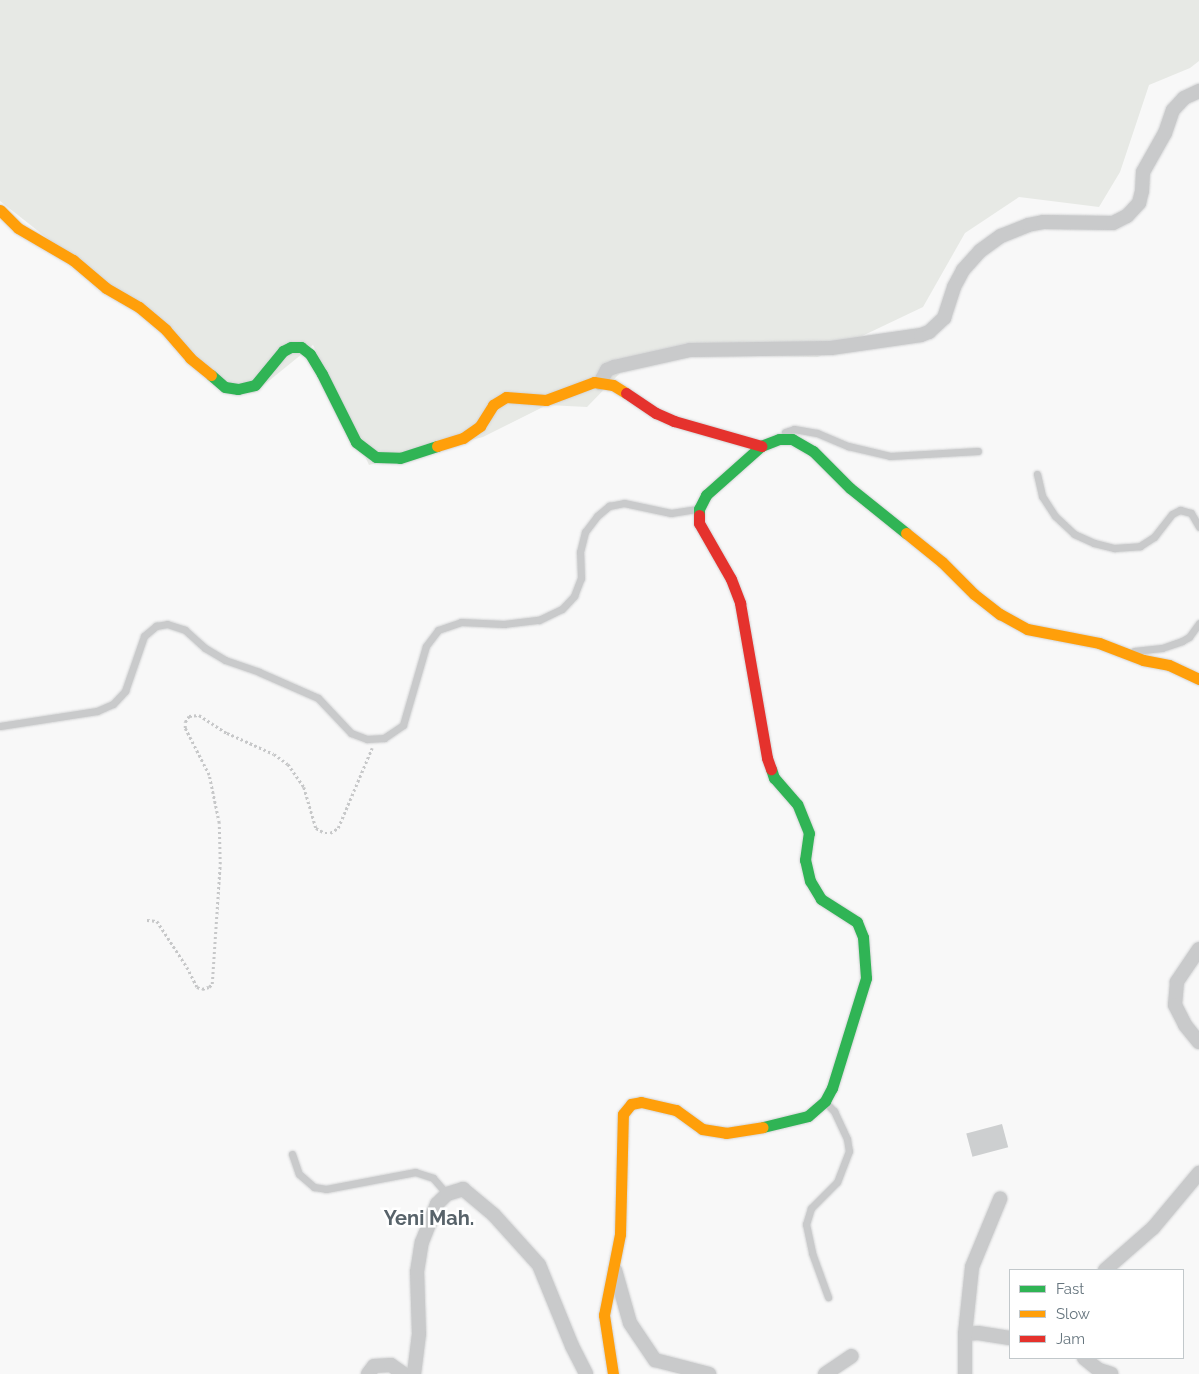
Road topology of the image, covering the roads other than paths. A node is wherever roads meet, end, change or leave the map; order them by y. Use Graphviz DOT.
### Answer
graph roads {
  1 [pos="1199,91"];
  2 [pos="0,210"];
  3 [pos="600,383"];
  4 [pos="779,438"];
  5 [pos="761,446"];
  6 [pos="978,451"];
  7 [pos="1037,474"];
  8 [pos="699,509"];
  9 [pos="1199,527"];
  10 [pos="1199,623"];
  11 [pos="1131,655"];
  12 [pos="1199,680"];
  13 [pos="0,726"];
  14 [pos="1199,949"];
  15 [pos="1199,1042"];
  16 [pos="825,1101"];
  17 [pos="292,1154"];
  18 [pos="1199,1173"];
  19 [pos="447,1194"];
  20 [pos="1000,1199"];
  21 [pos="613,1265"];
  22 [pos="1106,1269"];
  23 [pos="828,1297"];
  24 [pos="965,1334"];
  25 [pos="1009,1338"];
  26 [pos="852,1356"];
  27 [pos="1085,1359"];
  28 [pos="368,1374"];
  29 [pos="404,1374"];
  30 [pos="414,1374"];
  31 [pos="586,1374"];
  32 [pos="613,1374"];
  33 [pos="708,1374"];
  34 [pos="825,1374"];
  35 [pos="965,1374"];
  36 [pos="1111,1374"];
  1 -- 3 [label="street"];
  2 -- 3 [label="street"];
  3 -- 5 [label="street"];
  4 -- 5 [label="street"];
  4 -- 6 [label="lane"];
  4 -- 11 [label="street"];
  5 -- 8 [label="street"];
  7 -- 9 [label="lane"];
  8 -- 13 [label="lane"];
  8 -- 16 [label="street"];
  10 -- 11 [label="lane"];
  11 -- 12 [label="street"];
  14 -- 15 [label="street"];
  16 -- 21 [label="street"];
  16 -- 23 [label="lane"];
  17 -- 19 [label="lane"];
  18 -- 22 [label="street"];
  19 -- 30 [label="street"];
  19 -- 31 [label="street"];
  20 -- 24 [label="street"];
  21 -- 32 [label="street"];
  21 -- 33 [label="street"];
  24 -- 25 [label="street"];
  24 -- 35 [label="street"];
  26 -- 34 [label="street"];
  27 -- 36 [label="street"];
  28 -- 29 [label="street"];
}
